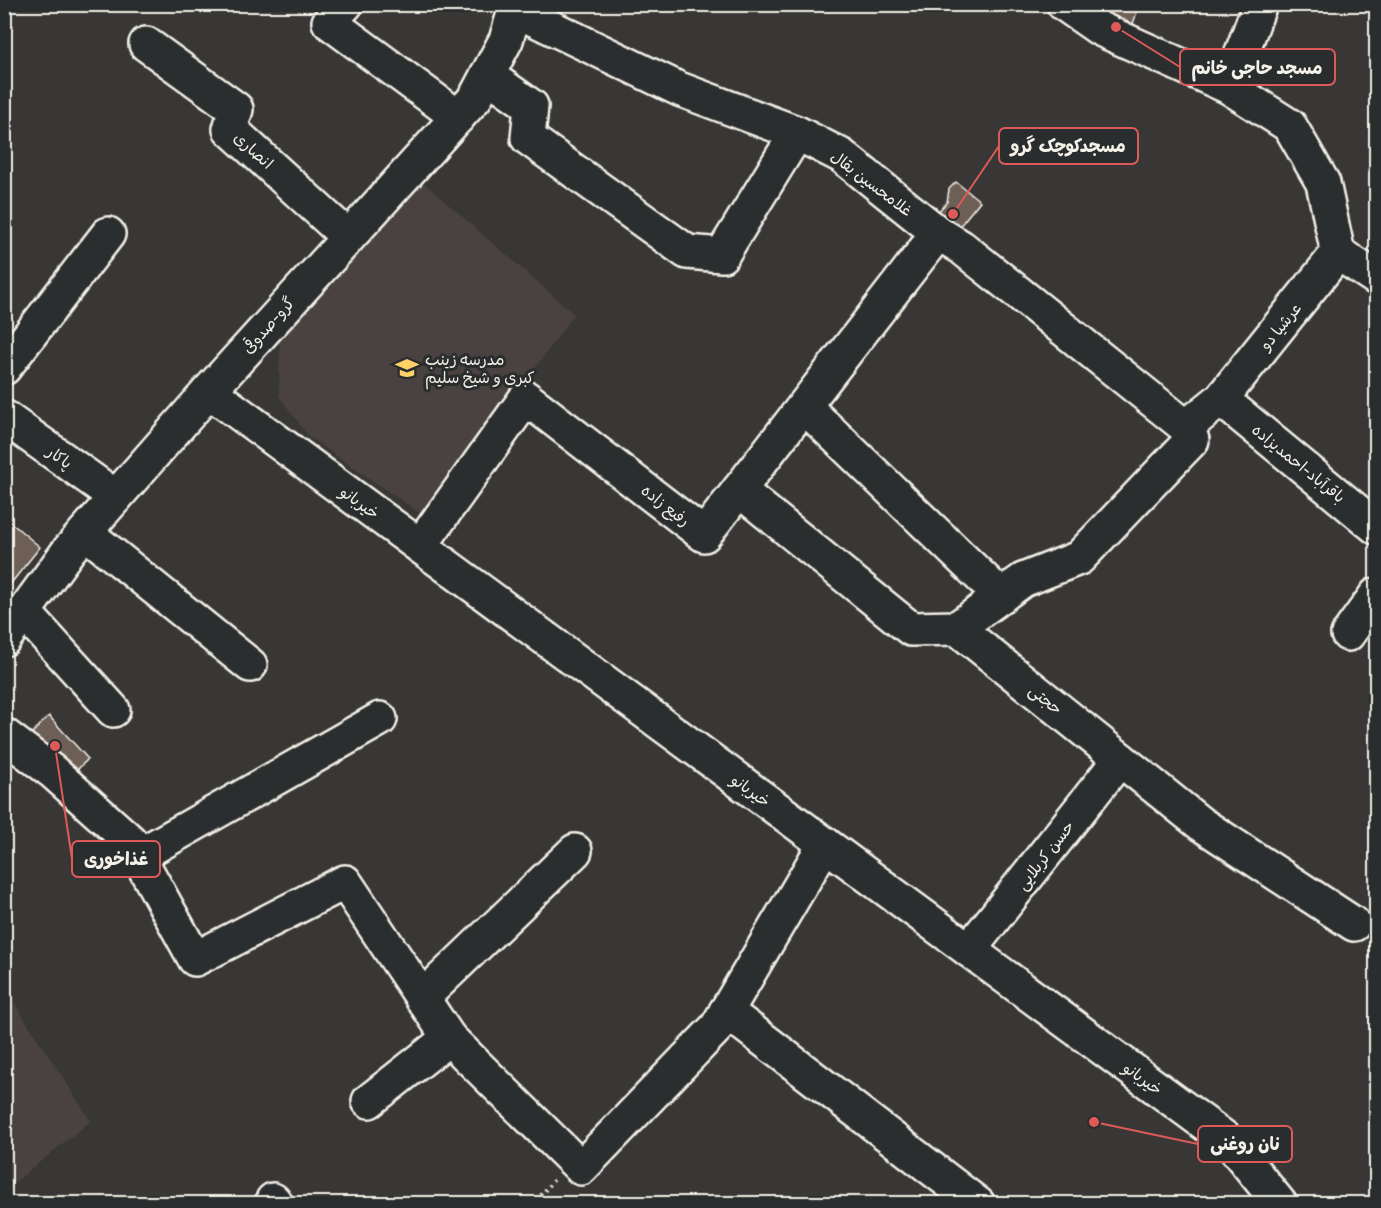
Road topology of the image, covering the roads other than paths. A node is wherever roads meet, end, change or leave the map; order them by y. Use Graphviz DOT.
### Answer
graph roads {
  1 [pos="346,4"];
  2 [pos="1064,4"];
  3 [pos="1260,4"];
  4 [pos="516,7"];
  5 [pos="146,44"];
  6 [pos="487,75"];
  7 [pos="1229,87"];
  8 [pos="458,117"];
  9 [pos="797,133"];
  10 [pos="938,233"];
  11 [pos="108,234"];
  12 [pos="348,237"];
  13 [pos="1338,253"];
  14 [pos="1377,278"];
  15 [pos="4,368"];
  16 [pos="209,391"];
  17 [pos="1221,399"];
  18 [pos="805,406"];
  19 [pos="4,417"];
  20 [pos="1186,427"];
  21 [pos="739,490"];
  22 [pos="116,497"];
  23 [pos="1377,527"];
  24 [pos="85,532"];
  25 [pos="420,546"];
  26 [pos="1377,595"];
  27 [pos="1001,596"];
  28 [pos="24,612"];
  29 [pos="957,628"];
  30 [pos="1348,634"];
  31 [pos="4,639"];
  32 [pos="250,665"];
  33 [pos="113,711"];
  34 [pos="380,719"];
  35 [pos="4,735"];
  36 [pos="1120,759"];
  37 [pos="825,844"];
  38 [pos="574,851"];
  39 [pos="138,856"];
  40 [pos="1354,924"];
  41 [pos="969,950"];
  42 [pos="422,998"];
  43 [pos="726,1011"];
  44 [pos="449,1038"];
  45 [pos="369,1101"];
  46 [pos="978,1203"];
  47 [pos="1280,1203"];
  1 -- 8 [label="street"];
  2 -- 7 [label="street"];
  3 -- 7 [label="street"];
  4 -- 6 [label="street, گرو-صدوقی"];
  4 -- 9 [label="street, غلامحسین بقال"];
  5 -- 12 [label="street, انصاری"];
  6 -- 8 [label="street, گرو-صدوقی"];
  6 -- 9 [label="street"];
  7 -- 13 [label="street"];
  8 -- 12 [label="street, گرو-صدوقی"];
  9 -- 10 [label="street, غلامحسین بقال"];
  10 -- 18 [label="street, رفیع زاده"];
  10 -- 20 [label="street, غلامحسین بقال"];
  11 -- 15 [label="street"];
  12 -- 16 [label="street, گرو-صدوقی"];
  13 -- 14 [label="street"];
  13 -- 17 [label="street, عرشیا دو"];
  16 -- 22 [label="street, گرو-صدوقی"];
  16 -- 25 [label="street, خیربانو"];
  17 -- 20 [label="street, عرشیا دو"];
  17 -- 23 [label="street, باقرآباد-احمدیزاده"];
  18 -- 21 [label="street, رفیع زاده"];
  18 -- 27 [label="street"];
  19 -- 22 [label="street, پاکار"];
  20 -- 27 [label="street"];
  21 -- 25 [label="street, رفیع زاده"];
  21 -- 29 [label="street"];
  22 -- 24 [label="street, گرو-صدوقی"];
  24 -- 28 [label="street, گرو-صدوقی"];
  24 -- 32 [label="street"];
  25 -- 37 [label="street, خیربانو"];
  26 -- 30 [label="street"];
  27 -- 29 [label="street"];
  28 -- 31 [label="street, گرو-صدوقی"];
  28 -- 33 [label="street"];
  29 -- 36 [label="street, حجتی"];
  34 -- 39 [label="street"];
  35 -- 39 [label="street"];
  36 -- 40 [label="street, حجتی"];
  36 -- 41 [label="street, حسن کربلایی"];
  37 -- 41 [label="street, خیربانو"];
  37 -- 43 [label="street"];
  38 -- 42 [label="street"];
  39 -- 42 [label="street"];
  41 -- 47 [label="street, خیربانو"];
  42 -- 44 [label="street"];
  43 -- 44 [label="street"];
  43 -- 46 [label="street"];
  44 -- 45 [label="street"];
}
